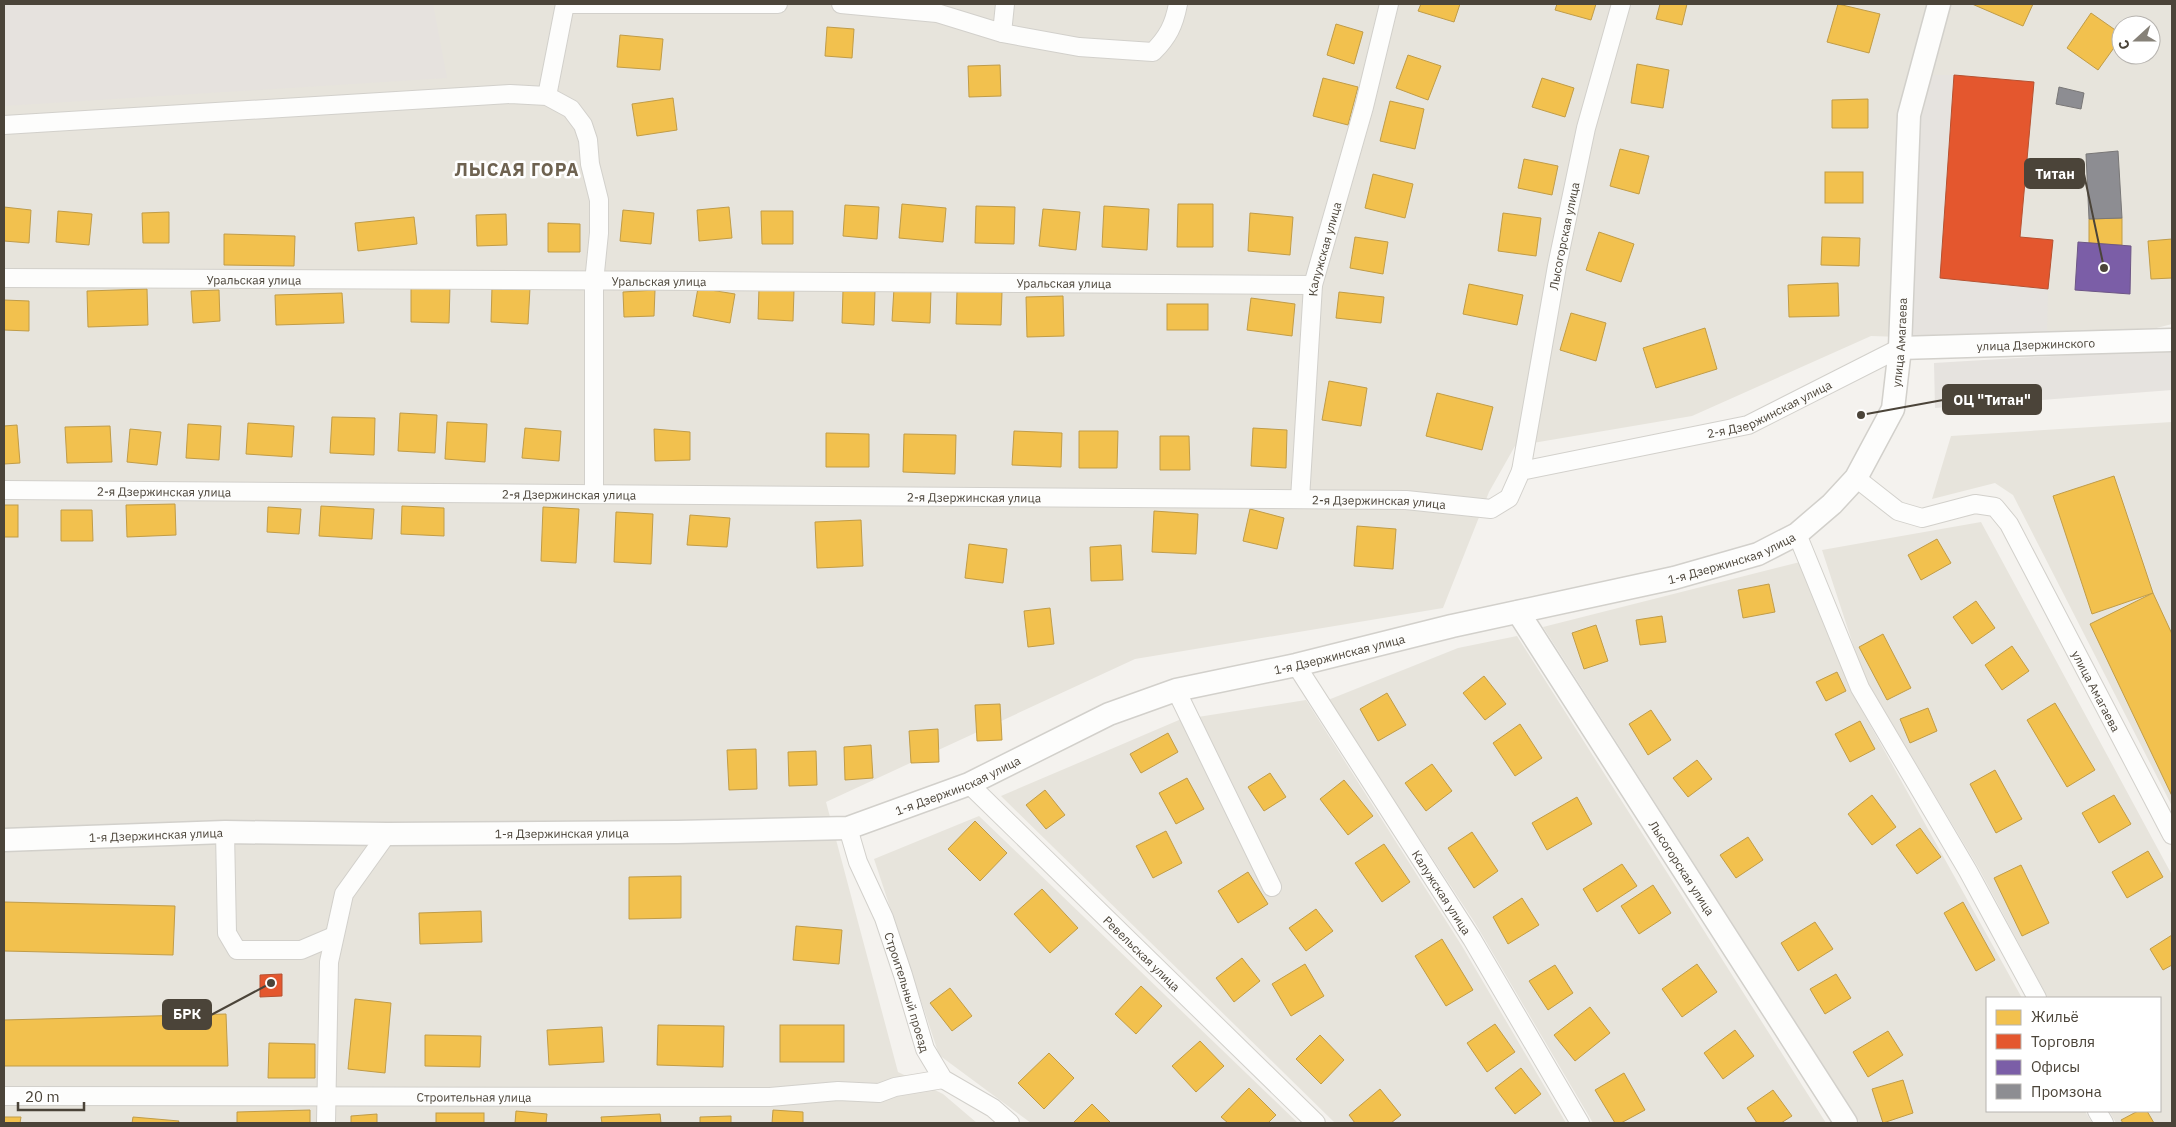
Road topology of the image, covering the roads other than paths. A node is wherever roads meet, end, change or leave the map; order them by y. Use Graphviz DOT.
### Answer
graph roads {
  1 [pos="565,4"];
  2 [pos="778,4"];
  3 [pos="841,4"];
  4 [pos="1005,4"];
  5 [pos="1178,4"];
  6 [pos="1389,4"];
  7 [pos="1621,4"];
  8 [pos="1939,4"];
  9 [pos="1002,33"];
  10 [pos="547,96"];
  11 [pos="4,125"];
  12 [pos="4,278"];
  13 [pos="594,282"];
  14 [pos="1313,285"];
  15 [pos="2172,340"];
  16 [pos="1900,348"];
  17 [pos="1522,471"];
  18 [pos="1856,478"];
  19 [pos="4,490"];
  20 [pos="594,494"];
  21 [pos="1300,500"];
  22 [pos="1797,534"];
  23 [pos="1518,612"];
  24 [pos="1296,665"];
  25 [pos="1176,690"];
  26 [pos="969,784"];
  27 [pos="848,828"];
  28 [pos="225,832"];
  29 [pos="387,834"];
  30 [pos="2172,836"];
  31 [pos="4,840"];
  32 [pos="1272,887"];
  33 [pos="334,936"];
  34 [pos="2035,997"];
  35 [pos="943,1079"];
  36 [pos="4,1096"];
  37 [pos="326,1096"];
  38 [pos="2098,1112"];
  39 [pos="326,1123"];
  40 [pos="1010,1123"];
  41 [pos="1316,1123"];
  42 [pos="1580,1123"];
  43 [pos="1846,1123"];
  44 [pos="2104,1123"];
  1 -- 2 [label="street"];
  1 -- 10 [label="street"];
  3 -- 9 [label="street"];
  4 -- 9 [label="street"];
  5 -- 9 [label="street"];
  6 -- 14 [label="street, Калужская улица"];
  7 -- 17 [label="street, Лысогорская улица"];
  8 -- 16 [label="street, улица Амагаева"];
  10 -- 11 [label="street"];
  10 -- 13 [label="street"];
  12 -- 13 [label="street, Уральская улица"];
  13 -- 14 [label="street, Уральская улица"];
  13 -- 20 [label="street"];
  14 -- 21 [label="street, Калужская улица"];
  15 -- 16 [label="street, улица Дзержинского"];
  16 -- 17 [label="street, 2-я Дзержинская улица"];
  16 -- 18 [label="street, улица Амагаева"];
  17 -- 21 [label="street, 2-я Дзержинская улица"];
  18 -- 22 [label="street, 1-я Дзержинская улица"];
  18 -- 30 [label="street, улица Амагаева"];
  19 -- 20 [label="street, 2-я Дзержинская улица"];
  20 -- 21 [label="street, 2-я Дзержинская улица"];
  22 -- 23 [label="street, 1-я Дзержинская улица"];
  22 -- 34 [label="street"];
  23 -- 24 [label="street, 1-я Дзержинская улица"];
  23 -- 43 [label="street, Лысогорская улица"];
  24 -- 25 [label="street, 1-я Дзержинская улица"];
  24 -- 42 [label="street, Калужская улица"];
  25 -- 26 [label="street, 1-я Дзержинская улица"];
  25 -- 32 [label="street"];
  26 -- 27 [label="street, 1-я Дзержинская улица"];
  26 -- 41 [label="street, Ревельская улица"];
  27 -- 29 [label="street, 1-я Дзержинская улица"];
  27 -- 35 [label="street, Строительный проезд"];
  28 -- 29 [label="street, 1-я Дзержинская улица"];
  28 -- 31 [label="street, 1-я Дзержинская улица"];
  28 -- 33 [label="street"];
  29 -- 33 [label="street"];
  33 -- 37 [label="street"];
  35 -- 37 [label="street, Строительная улица"];
  35 -- 40 [label="street, Строительный проезд"];
  36 -- 37 [label="street, Строительная улица"];
  37 -- 39 [label="street"];
  38 -- 44 [label="street"];
}
